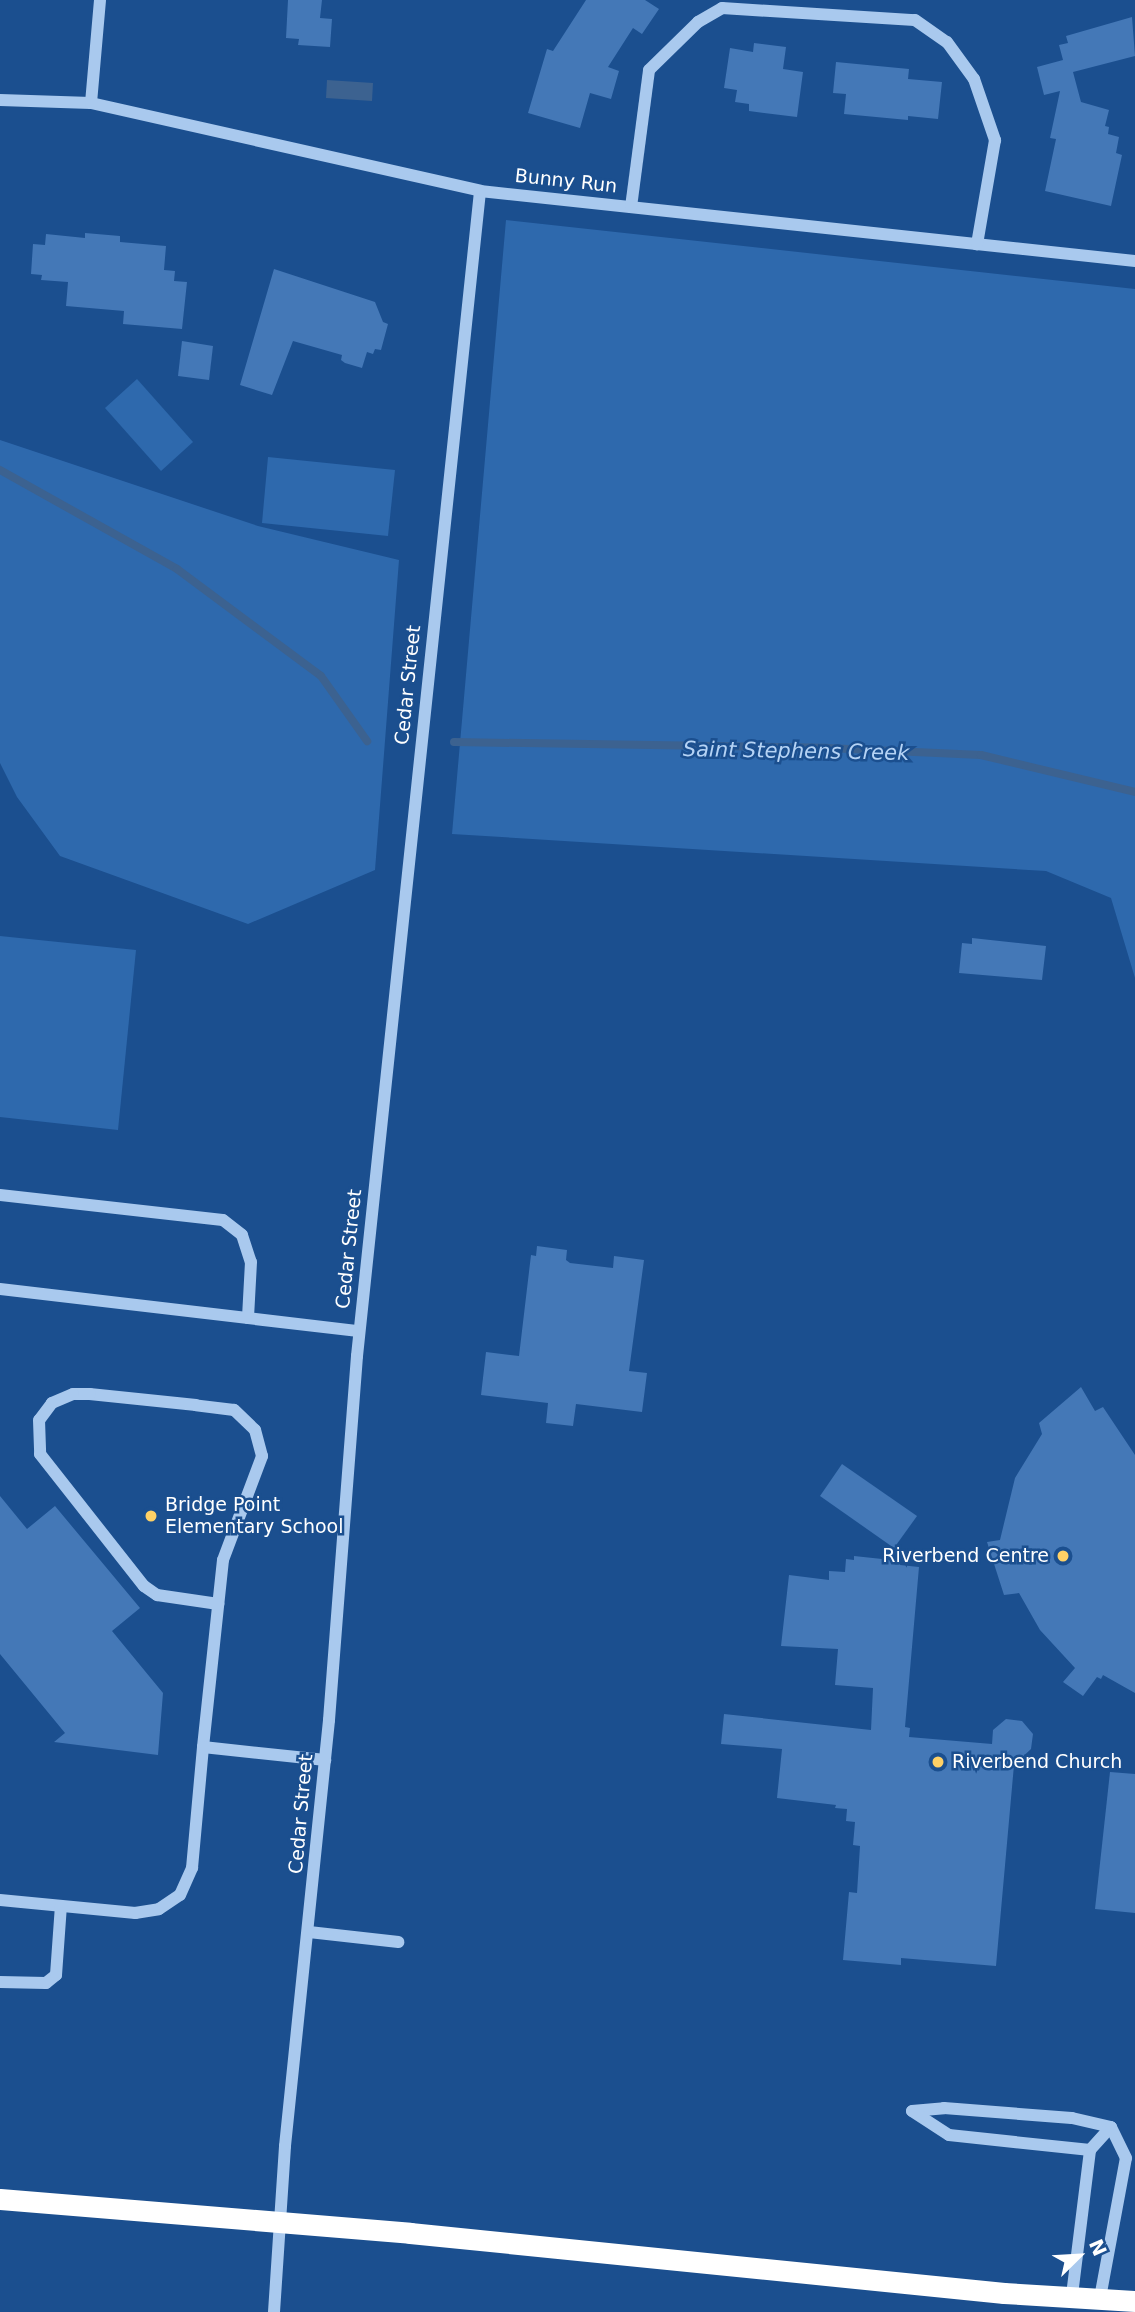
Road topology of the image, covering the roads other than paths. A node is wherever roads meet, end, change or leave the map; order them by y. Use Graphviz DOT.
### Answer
graph roads {
  1 [pos="100,0"];
  2 [pos="0,100"];
  3 [pos="91,103"];
  4 [pos="480,191"];
  5 [pos="631,207"];
  6 [pos="977,244"];
  7 [pos="1135,261"];
  8 [pos="0,1195"];
  9 [pos="0,1289"];
  10 [pos="248,1318"];
  11 [pos="359,1331"];
  12 [pos="218,1604"];
  13 [pos="203,1747"];
  14 [pos="325,1760"];
  15 [pos="0,1900"];
  16 [pos="61,1906"];
  17 [pos="309,1932"];
  18 [pos="398,1941"];
  19 [pos="0,1982"];
  20 [pos="1111,2127"];
  21 [pos="1090,2150"];
  22 [pos="0,2199"];
  23 [pos="278,2224"];
  24 [pos="1072,2295"];
  25 [pos="1100,2298"];
  26 [pos="1135,2301"];
  27 [pos="274,2312"];
  1 -- 3 [label="street"];
  2 -- 3 [label="street, Bunny Run"];
  3 -- 4 [label="street, Bunny Run"];
  4 -- 5 [label="street, Bunny Run"];
  4 -- 11 [label="street, Cedar Street"];
  5 -- 6 [label="street, Bunny Run"];
  5 -- 6 [label="street"];
  6 -- 7 [label="street, Bunny Run"];
  8 -- 10 [label="street"];
  9 -- 10 [label="street"];
  10 -- 11 [label="street"];
  11 -- 14 [label="street, Cedar Street"];
  12 -- 12 [label="street"];
  12 -- 13 [label="street"];
  13 -- 14 [label="street"];
  13 -- 16 [label="street"];
  14 -- 17 [label="street, Cedar Street"];
  15 -- 16 [label="street"];
  16 -- 19 [label="street"];
  17 -- 18 [label="street"];
  17 -- 23 [label="street, Cedar Street"];
  20 -- 21 [label="street"];
  20 -- 21 [label="street"];
  20 -- 25 [label="street"];
  21 -- 24 [label="street"];
  22 -- 23 [label="highway"];
  23 -- 24 [label="highway"];
  23 -- 27 [label="street, Cedar Street"];
  24 -- 25 [label="highway"];
  25 -- 26 [label="highway"];
}
